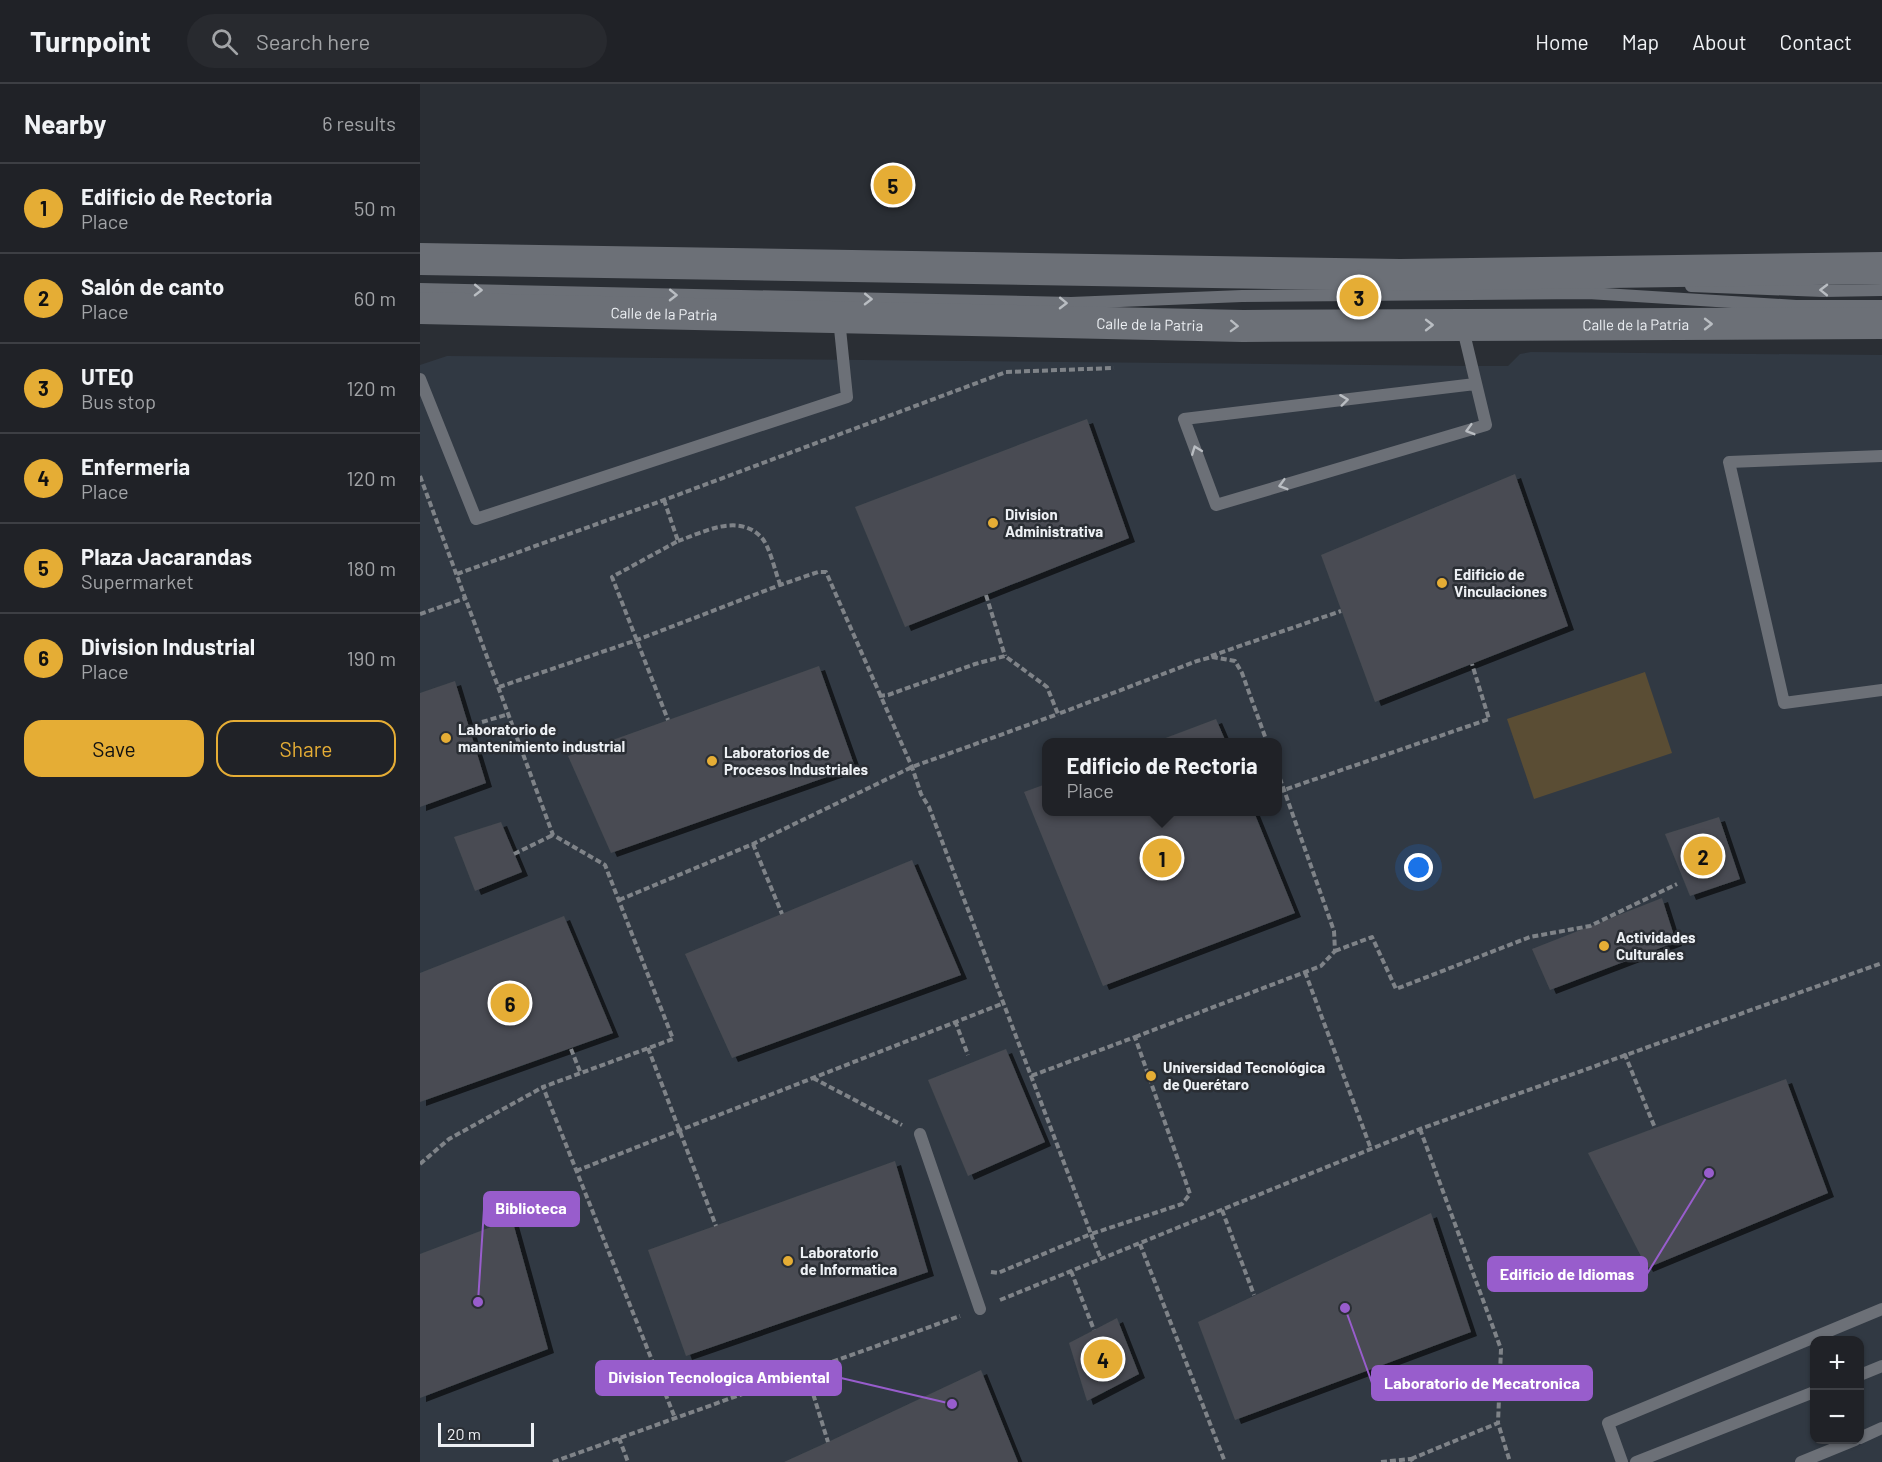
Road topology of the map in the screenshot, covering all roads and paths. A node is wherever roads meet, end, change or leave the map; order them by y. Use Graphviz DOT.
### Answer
graph roads {
  1 [pos="420,259"];
  2 [pos="1882,268"];
  3 [pos="790,278"];
  4 [pos="1647,284"];
  5 [pos="1682,285"];
  6 [pos="420,289"];
  7 [pos="1882,290"];
  8 [pos="1882,306"];
  9 [pos="420,308"];
  10 [pos="839,318"];
  11 [pos="1882,323"];
  12 [pos="1462,325"];
  13 [pos="1114,368"];
  14 [pos="420,379"];
  15 [pos="1475,384"];
  16 [pos="1882,456"];
  17 [pos="420,477"];
  18 [pos="664,500"];
  19 [pos="678,541"];
  20 [pos="458,574"];
  21 [pos="780,585"];
  22 [pos="986,595"];
  23 [pos="466,598"];
  24 [pos="1341,610"];
  25 [pos="420,614"];
  26 [pos="637,640"];
  27 [pos="1005,656"];
  28 [pos="1197,661"];
  29 [pos="1472,664"];
  30 [pos="499,687"];
  31 [pos="1882,690"];
  32 [pos="879,696"];
  33 [pos="509,714"];
  34 [pos="1058,714"];
  35 [pos="668,720"];
  36 [pos="482,722"];
  37 [pos="1265,738"];
  38 [pos="912,768"];
  39 [pos="1282,787"];
  40 [pos="1283,790"];
  41 [pos="553,835"];
  42 [pos="753,844"];
  43 [pos="514,854"];
  44 [pos="1677,884"];
  45 [pos="619,900"];
  46 [pos="782,914"];
  47 [pos="1335,951"];
  48 [pos="1882,963"];
  49 [pos="1305,972"];
  50 [pos="1004,1003"];
  51 [pos="955,1021"];
  52 [pos="1135,1037"];
  53 [pos="571,1048"];
  54 [pos="648,1048"];
  55 [pos="968,1055"];
  56 [pos="1625,1055"];
  57 [pos="581,1074"];
  58 [pos="1031,1076"];
  59 [pos="543,1087"];
  60 [pos="1655,1128"];
  61 [pos="1420,1129"];
  62 [pos="679,1131"];
  63 [pos="920,1134"];
  64 [pos="1371,1149"];
  65 [pos="420,1164"];
  66 [pos="576,1171"];
  67 [pos="1222,1210"];
  68 [pos="716,1226"];
  69 [pos="1091,1234"];
  70 [pos="1140,1244"];
  71 [pos="1101,1259"];
  72 [pos="1071,1271"];
  73 [pos="986,1272"];
  74 [pos="1254,1295"];
  75 [pos="980,1309"];
  76 [pos="1882,1309"];
  77 [pos="1094,1330"];
  78 [pos="1882,1366"];
  79 [pos="806,1371"];
  80 [pos="1864,1373"];
  81 [pos="1810,1394"];
  82 [pos="675,1418"];
  83 [pos="1498,1423"];
  84 [pos="1882,1428"];
  85 [pos="1864,1436"];
  86 [pos="619,1438"];
  87 [pos="828,1442"];
  88 [pos="1845,1444"];
  89 [pos="1412,1460"];
  90 [pos="553,1462"];
  91 [pos="628,1462"];
  92 [pos="1226,1462"];
  93 [pos="1381,1462"];
  94 [pos="1510,1462"];
  95 [pos="1622,1462"];
  96 [pos="1636,1462"];
  97 [pos="1802,1462"];
  1 -- 2 [label="street"];
  3 -- 4 [label="lane"];
  7 -- 5 [label="lane, one-way"];
  6 -- 8 [label="lane, one-way"];
  9 -- 10 [label="street, Calle de la Patria"];
  10 -- 12 [label="street, Calle de la Patria, one-way"];
  10 -- 14 [label="lane"];
  12 -- 11 [label="street, Calle de la Patria, one-way"];
  12 -- 15 [label="lane"];
  13 -- 18 [label="path"];
  15 -- 15 [label="lane, one-way"];
  16 -- 31 [label="lane"];
  17 -- 20 [label="path"];
  18 -- 19 [label="path"];
  18 -- 20 [label="path"];
  19 -- 21 [label="path"];
  19 -- 26 [label="path"];
  20 -- 23 [label="path"];
  21 -- 26 [label="path"];
  21 -- 32 [label="path"];
  22 -- 27 [label="path"];
  23 -- 25 [label="path"];
  23 -- 30 [label="path"];
  24 -- 28 [label="path"];
  26 -- 30 [label="path"];
  26 -- 35 [label="path"];
  27 -- 32 [label="path"];
  27 -- 34 [label="path"];
  28 -- 34 [label="path"];
  28 -- 37 [label="path"];
  29 -- 40 [label="path"];
  30 -- 33 [label="path"];
  32 -- 38 [label="path"];
  33 -- 36 [label="path"];
  33 -- 41 [label="path"];
  34 -- 38 [label="path"];
  38 -- 42 [label="path"];
  38 -- 50 [label="path"];
  39 -- 40 [label="path"];
  40 -- 47 [label="path"];
  41 -- 43 [label="path"];
  41 -- 45 [label="path"];
  42 -- 45 [label="path"];
  42 -- 46 [label="path"];
  44 -- 47 [label="path"];
  45 -- 54 [label="path"];
  47 -- 49 [label="path"];
  48 -- 56 [label="path"];
  49 -- 52 [label="path"];
  49 -- 64 [label="path"];
  50 -- 51 [label="path"];
  50 -- 58 [label="path"];
  51 -- 55 [label="path"];
  51 -- 62 [label="path"];
  52 -- 58 [label="path"];
  52 -- 69 [label="path"];
  53 -- 57 [label="path"];
  54 -- 57 [label="path"];
  54 -- 62 [label="path"];
  56 -- 60 [label="path"];
  56 -- 61 [label="path"];
  57 -- 59 [label="path"];
  58 -- 69 [label="path"];
  59 -- 65 [label="path"];
  59 -- 66 [label="path"];
  61 -- 64 [label="path"];
  61 -- 83 [label="path"];
  62 -- 66 [label="path"];
  62 -- 68 [label="path"];
  63 -- 75 [label="lane"];
  64 -- 67 [label="path"];
  66 -- 82 [label="path"];
  67 -- 70 [label="path"];
  67 -- 74 [label="path"];
  69 -- 71 [label="path"];
  69 -- 73 [label="path"];
  70 -- 71 [label="path"];
  70 -- 92 [label="path"];
  71 -- 72 [label="path"];
  72 -- 75 [label="path"];
  72 -- 77 [label="path"];
  75 -- 79 [label="path"];
  76 -- 95 [label="lane"];
  78 -- 80 [label="lane"];
  79 -- 82 [label="path"];
  79 -- 87 [label="path"];
  81 -- 96 [label="lane"];
  82 -- 86 [label="path"];
  83 -- 89 [label="path"];
  83 -- 94 [label="path"];
  84 -- 85 [label="lane"];
  86 -- 90 [label="path"];
  86 -- 91 [label="path"];
  88 -- 97 [label="lane"];
  89 -- 93 [label="path"];
}
